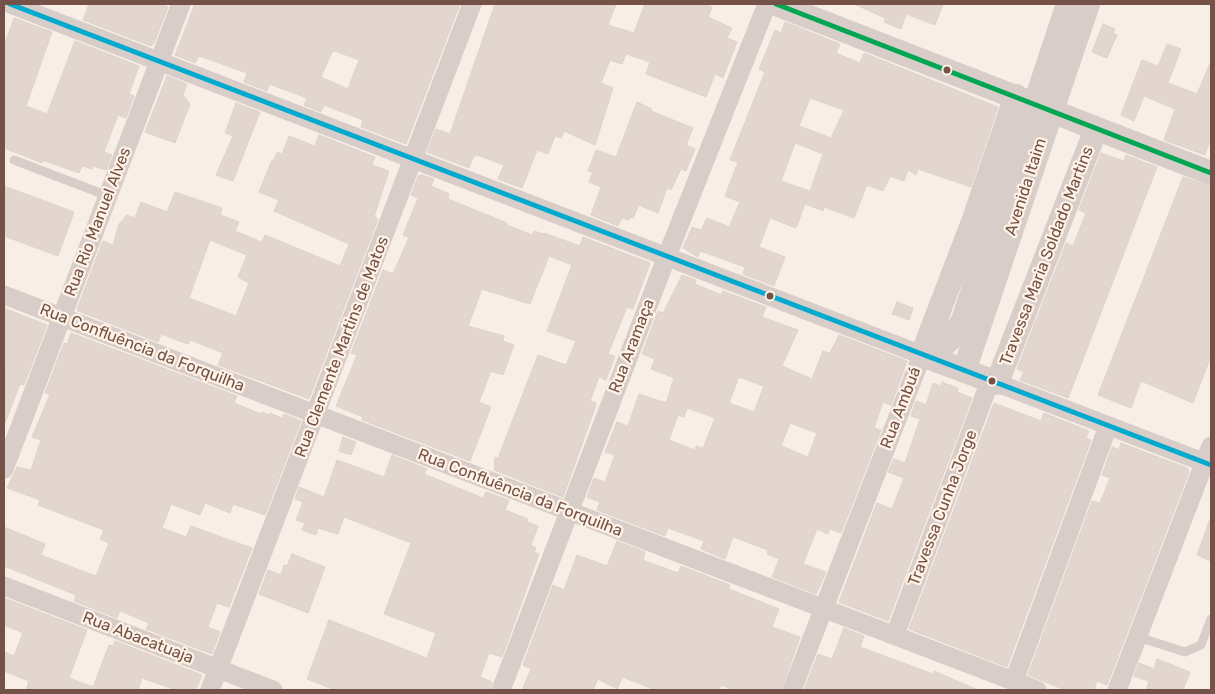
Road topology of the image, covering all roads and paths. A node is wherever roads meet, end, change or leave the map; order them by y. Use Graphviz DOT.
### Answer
graph roads {
  1 [pos="9,4"];
  2 [pos="181,4"];
  3 [pos="472,4"];
  4 [pos="767,4"];
  5 [pos="776,4"];
  6 [pos="1068,4"];
  7 [pos="1088,4"];
  8 [pos="4,18"];
  9 [pos="159,62"];
  10 [pos="1016,96"];
  11 [pos="1096,129"];
  12 [pos="14,160"];
  13 [pos="414,160"];
  14 [pos="1211,173"];
  15 [pos="108,196"];
  16 [pos="667,256"];
  17 [pos="4,295"];
  18 [pos="62,318"];
  19 [pos="970,327"];
  20 [pos="926,356"];
  21 [pos="964,371"];
  22 [pos="994,382"];
  23 [pos="316,416"];
  24 [pos="1108,426"];
  25 [pos="1209,458"];
  26 [pos="4,469"];
  27 [pos="569,512"];
  28 [pos="4,586"];
  29 [pos="823,608"];
  30 [pos="1211,620"];
  31 [pos="895,635"];
  32 [pos="1138,637"];
  33 [pos="218,670"];
  34 [pos="1014,682"];
  35 [pos="210,690"];
  36 [pos="273,690"];
  37 [pos="501,690"];
  38 [pos="792,690"];
  39 [pos="1036,690"];
  40 [pos="1118,690"];
  1 -- 8 [label="street"];
  1 -- 9 [label="street"];
  2 -- 9 [label="street, Rua Rio Manuel Alves"];
  3 -- 13 [label="street, Rua Clemente Martins de Matos"];
  4 -- 16 [label="street, Rua Aramaça"];
  5 -- 10 [label="street"];
  6 -- 19 [label="street, Avenida Itaim"];
  7 -- 19 [label="street, Avenida Itaim"];
  9 -- 13 [label="street"];
  9 -- 15 [label="street, Rua Rio Manuel Alves"];
  10 -- 11 [label="street"];
  10 -- 20 [label="street, Rua Ambuá"];
  11 -- 14 [label="street"];
  11 -- 22 [label="street, Travessa Maria Soldado Martins"];
  12 -- 15 [label="lane"];
  13 -- 16 [label="street"];
  13 -- 23 [label="street, Rua Clemente Martins de Matos"];
  15 -- 18 [label="street, Rua Rio Manuel Alves"];
  16 -- 20 [label="street"];
  16 -- 27 [label="street, Rua Aramaça"];
  17 -- 18 [label="street, Rua Confluência da Forquilha"];
  18 -- 23 [label="street, Rua Confluência da Forquilha"];
  18 -- 26 [label="street, Rua Rio Manuel Alves"];
  19 -- 20 [label="street, Avenida Itaim"];
  19 -- 21 [label="street, Avenida Itaim"];
  20 -- 21 [label="street"];
  20 -- 29 [label="street, Rua Ambuá"];
  21 -- 22 [label="street"];
  22 -- 24 [label="street"];
  22 -- 31 [label="street, Travessa Cunha Jorge"];
  23 -- 27 [label="street, Rua Confluência da Forquilha"];
  23 -- 33 [label="street, Rua Clemente Martins de Matos"];
  24 -- 25 [label="street"];
  24 -- 34 [label="street"];
  25 -- 32 [label="street"];
  27 -- 29 [label="street, Rua Confluência da Forquilha"];
  27 -- 37 [label="street, Rua Aramaça"];
  28 -- 33 [label="street, Rua Abacatuaja"];
  29 -- 31 [label="street, Rua Confluência da Forquilha"];
  29 -- 38 [label="street, Rua Ambuá"];
  30 -- 32 [label="lane"];
  31 -- 34 [label="street, Rua Confluência da Forquilha"];
  32 -- 40 [label="street"];
  33 -- 35 [label="street, Rua Clemente Martins de Matos"];
  33 -- 36 [label="street, Rua Abacatuaja"];
  34 -- 39 [label="street, Rua Confluência da Forquilha"];
}
